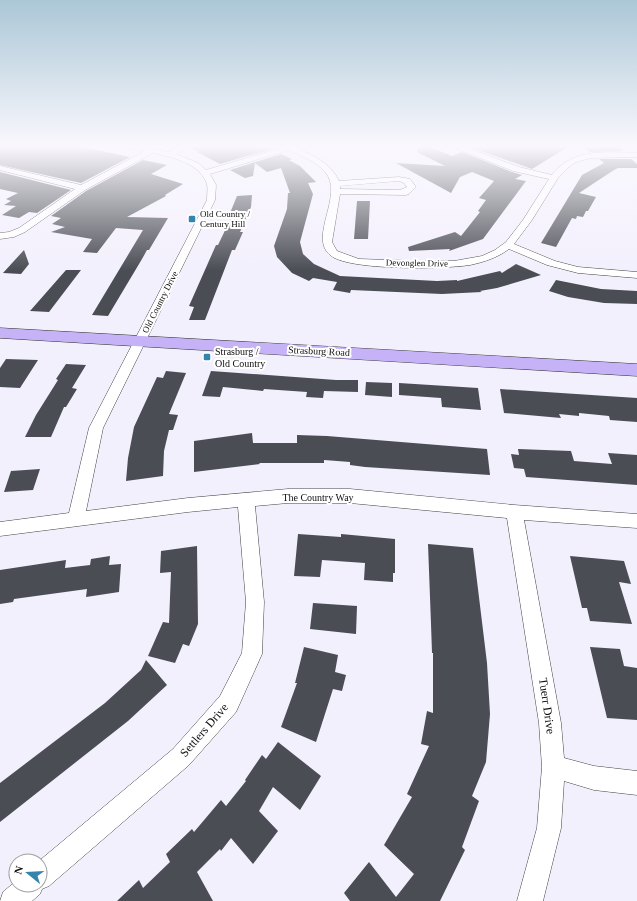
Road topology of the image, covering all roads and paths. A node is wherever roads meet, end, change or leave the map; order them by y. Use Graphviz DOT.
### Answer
graph roads {
  1 [pos="78,187"];
  2 [pos="212,187"];
  3 [pos="336,187"];
  4 [pos="412,187"];
  5 [pos="548,187"];
  6 [pos="82,188"];
  7 [pos="0,236"];
  8 [pos="508,245"];
  9 [pos="637,275"];
  10 [pos="0,333"];
  11 [pos="141,341"];
  12 [pos="637,370"];
  13 [pos="246,500"];
  14 [pos="514,512"];
  15 [pos="76,518"];
  16 [pos="637,521"];
  17 [pos="0,529"];
  18 [pos="553,767"];
  19 [pos="637,783"];
  20 [pos="48,870"];
  21 [pos="22,893"];
  22 [pos="12,901"];
  23 [pos="530,901"];
  1 -- 6 [label="street"];
  2 -- 11 [label="street, Old Country Drive"];
  3 -- 4 [label="street"];
  3 -- 8 [label="street, Devonglen Drive"];
  5 -- 8 [label="street, Devonglen Drive"];
  6 -- 7 [label="street"];
  8 -- 9 [label="street"];
  10 -- 11 [label="street, Strasburg Road"];
  11 -- 12 [label="street, Strasburg Road"];
  11 -- 15 [label="street, Old Country Drive"];
  13 -- 14 [label="street, The Country Way"];
  13 -- 15 [label="street, The Country Way"];
  13 -- 20 [label="street, Settlers Drive"];
  14 -- 16 [label="street, The Country Way"];
  14 -- 18 [label="street, Tuerr Drive"];
  15 -- 17 [label="street, The Country Way"];
  18 -- 19 [label="street"];
  18 -- 23 [label="street, Tuerr Drive"];
  21 -- 22 [label="street"];
}
